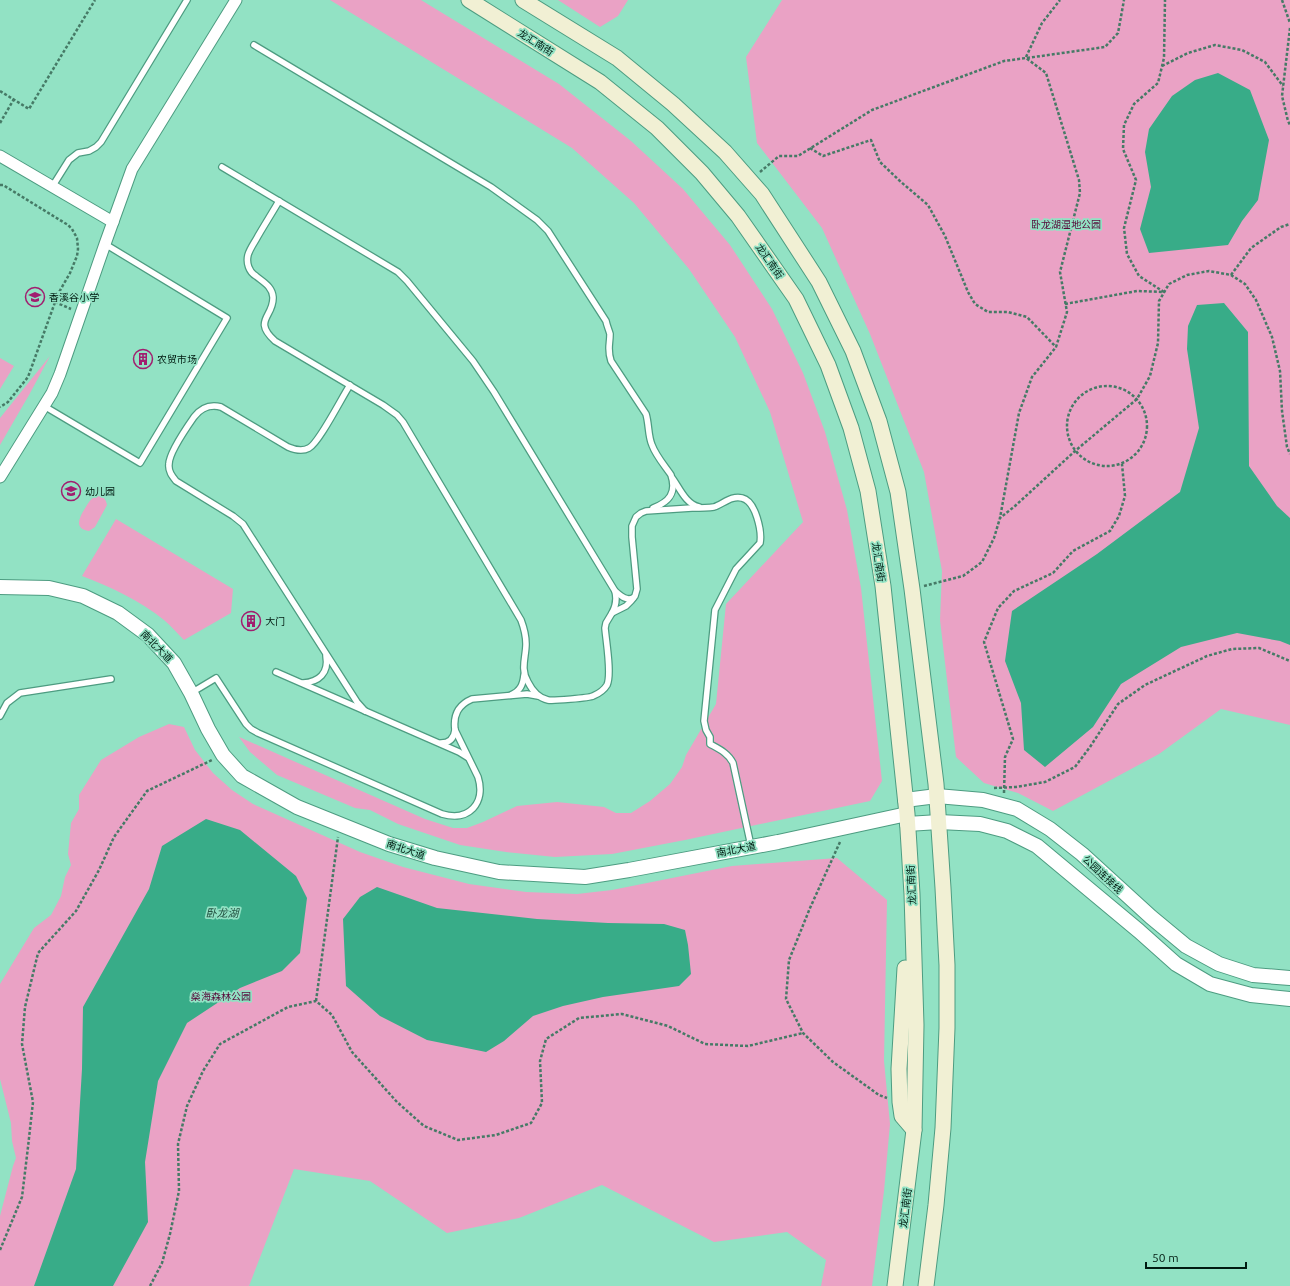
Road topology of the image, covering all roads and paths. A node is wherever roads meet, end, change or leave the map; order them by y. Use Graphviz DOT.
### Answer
graph roads {
  1 [pos="95,0"];
  2 [pos="187,0"];
  3 [pos="236,0"];
  4 [pos="469,0"];
  5 [pos="524,0"];
  6 [pos="1060,0"];
  7 [pos="1124,0"];
  8 [pos="1165,0"];
  9 [pos="1282,0"];
  10 [pos="1290,23"];
  11 [pos="1290,28"];
  12 [pos="254,45"];
  13 [pos="1026,58"];
  14 [pos="1162,66"];
  15 [pos="1283,86"];
  16 [pos="0,91"];
  17 [pos="14,99"];
  18 [pos="0,123"];
  19 [pos="1290,125"];
  20 [pos="810,148"];
  21 [pos="0,156"];
  22 [pos="222,167"];
  23 [pos="750,180"];
  24 [pos="1,184"];
  25 [pos="52,187"];
  26 [pos="279,201"];
  27 [pos="113,222"];
  28 [pos="1290,224"];
  29 [pos="105,244"];
  30 [pos="1231,275"];
  31 [pos="1164,292"];
  32 [pos="55,302"];
  33 [pos="1066,304"];
  34 [pos="80,313"];
  35 [pos="1056,347"];
  36 [pos="350,385"];
  37 [pos="1137,400"];
  38 [pos="44,406"];
  39 [pos="0,407"];
  40 [pos="1075,451"];
  41 [pos="1290,454"];
  42 [pos="1122,464"];
  43 [pos="671,475"];
  44 [pos="0,477"];
  45 [pos="702,508"];
  46 [pos="646,510"];
  47 [pos="1000,518"];
  48 [pos="0,587"];
  49 [pos="912,589"];
  50 [pos="615,591"];
  51 [pos="633,598"];
  52 [pos="612,613"];
  53 [pos="326,654"];
  54 [pos="1290,661"];
  55 [pos="276,672"];
  56 [pos="524,673"];
  57 [pos="111,678"];
  58 [pos="302,683"];
  59 [pos="191,693"];
  60 [pos="510,696"];
  61 [pos="538,696"];
  62 [pos="365,711"];
  63 [pos="0,716"];
  64 [pos="455,730"];
  65 [pos="440,743"];
  66 [pos="223,755"];
  67 [pos="470,760"];
  68 [pos="991,788"];
  69 [pos="1005,788"];
  70 [pos="937,796"];
  71 [pos="1002,805"];
  72 [pos="906,813"];
  73 [pos="939,822"];
  74 [pos="340,824"];
  75 [pos="847,826"];
  76 [pos="751,846"];
  77 [pos="912,894"];
  78 [pos="1290,978"];
  79 [pos="1290,999"];
  80 [pos="316,1001"];
  81 [pos="803,1033"];
  82 [pos="900,1102"];
  83 [pos="914,1130"];
  84 [pos="0,1250"];
  85 [pos="150,1286"];
  86 [pos="895,1286"];
  87 [pos="926,1286"];
  1 -- 17 [label="path"];
  2 -- 25 [label="lane"];
  3 -- 27 [label="street"];
  4 -- 72 [label="main road, 龙汇南街"];
  5 -- 23 [label="main road"];
  6 -- 13 [label="path"];
  7 -- 13 [label="path"];
  8 -- 14 [label="path"];
  9 -- 10 [label="path"];
  11 -- 15 [label="path"];
  12 -- 43 [label="lane"];
  13 -- 20 [label="path"];
  13 -- 33 [label="path"];
  14 -- 15 [label="path"];
  14 -- 31 [label="path"];
  15 -- 19 [label="path"];
  16 -- 17 [label="path"];
  17 -- 18 [label="path"];
  20 -- 23 [label="path"];
  20 -- 35 [label="path"];
  21 -- 25 [label="street"];
  22 -- 26 [label="lane"];
  23 -- 49 [label="main road"];
  24 -- 32 [label="path"];
  25 -- 27 [label="street"];
  26 -- 36 [label="lane"];
  26 -- 50 [label="lane"];
  27 -- 29 [label="street"];
  28 -- 30 [label="path"];
  29 -- 34 [label="street"];
  29 -- 38 [label="lane"];
  30 -- 31 [label="path"];
  30 -- 41 [label="path"];
  31 -- 33 [label="path"];
  31 -- 37 [label="path"];
  32 -- 34 [label="path"];
  32 -- 39 [label="path"];
  33 -- 35 [label="path"];
  34 -- 38 [label="street"];
  35 -- 47 [label="path"];
  36 -- 53 [label="lane"];
  36 -- 56 [label="lane"];
  37 -- 40 [label="path"];
  37 -- 40 [label="path"];
  37 -- 42 [label="path"];
  38 -- 44 [label="street"];
  40 -- 42 [label="path"];
  40 -- 47 [label="path"];
  42 -- 69 [label="path"];
  43 -- 45 [label="lane"];
  43 -- 46 [label="lane"];
  45 -- 46 [label="lane"];
  45 -- 76 [label="lane"];
  46 -- 51 [label="lane"];
  47 -- 49 [label="path"];
  48 -- 59 [label="street, 南北大道"];
  49 -- 70 [label="main road"];
  50 -- 51 [label="lane"];
  50 -- 52 [label="lane"];
  51 -- 52 [label="lane"];
  52 -- 61 [label="lane"];
  53 -- 58 [label="lane"];
  53 -- 62 [label="lane"];
  54 -- 69 [label="path"];
  55 -- 58 [label="lane"];
  56 -- 60 [label="lane"];
  56 -- 61 [label="lane"];
  57 -- 63 [label="lane"];
  58 -- 62 [label="lane"];
  59 -- 66 [label="street, 南北大道"];
  59 -- 67 [label="lane"];
  60 -- 61 [label="lane"];
  60 -- 64 [label="lane"];
  62 -- 65 [label="lane"];
  64 -- 65 [label="lane"];
  64 -- 67 [label="lane"];
  65 -- 67 [label="lane"];
  66 -- 74 [label="street, 南北大道"];
  66 -- 84 [label="path"];
  68 -- 69 [label="path"];
  69 -- 71 [label="path"];
  70 -- 71 [label="street, 公园连接线"];
  70 -- 72 [label="street, 公园连接线"];
  70 -- 73 [label="main road"];
  71 -- 78 [label="street, 公园连接线"];
  72 -- 73 [label="street, 公园连接线"];
  72 -- 75 [label="street, 南北大道"];
  72 -- 77 [label="main road, 龙汇南街"];
  73 -- 79 [label="street, 公园连接线"];
  73 -- 87 [label="main road"];
  74 -- 76 [label="street, 南北大道"];
  74 -- 80 [label="path"];
  75 -- 76 [label="street, 南北大道"];
  75 -- 81 [label="path"];
  77 -- 82 [label="main road"];
  77 -- 83 [label="main road, 龙汇南街"];
  80 -- 81 [label="path"];
  80 -- 85 [label="path"];
  81 -- 82 [label="path"];
  82 -- 83 [label="main road"];
  83 -- 86 [label="main road, 龙汇南街"];
}
